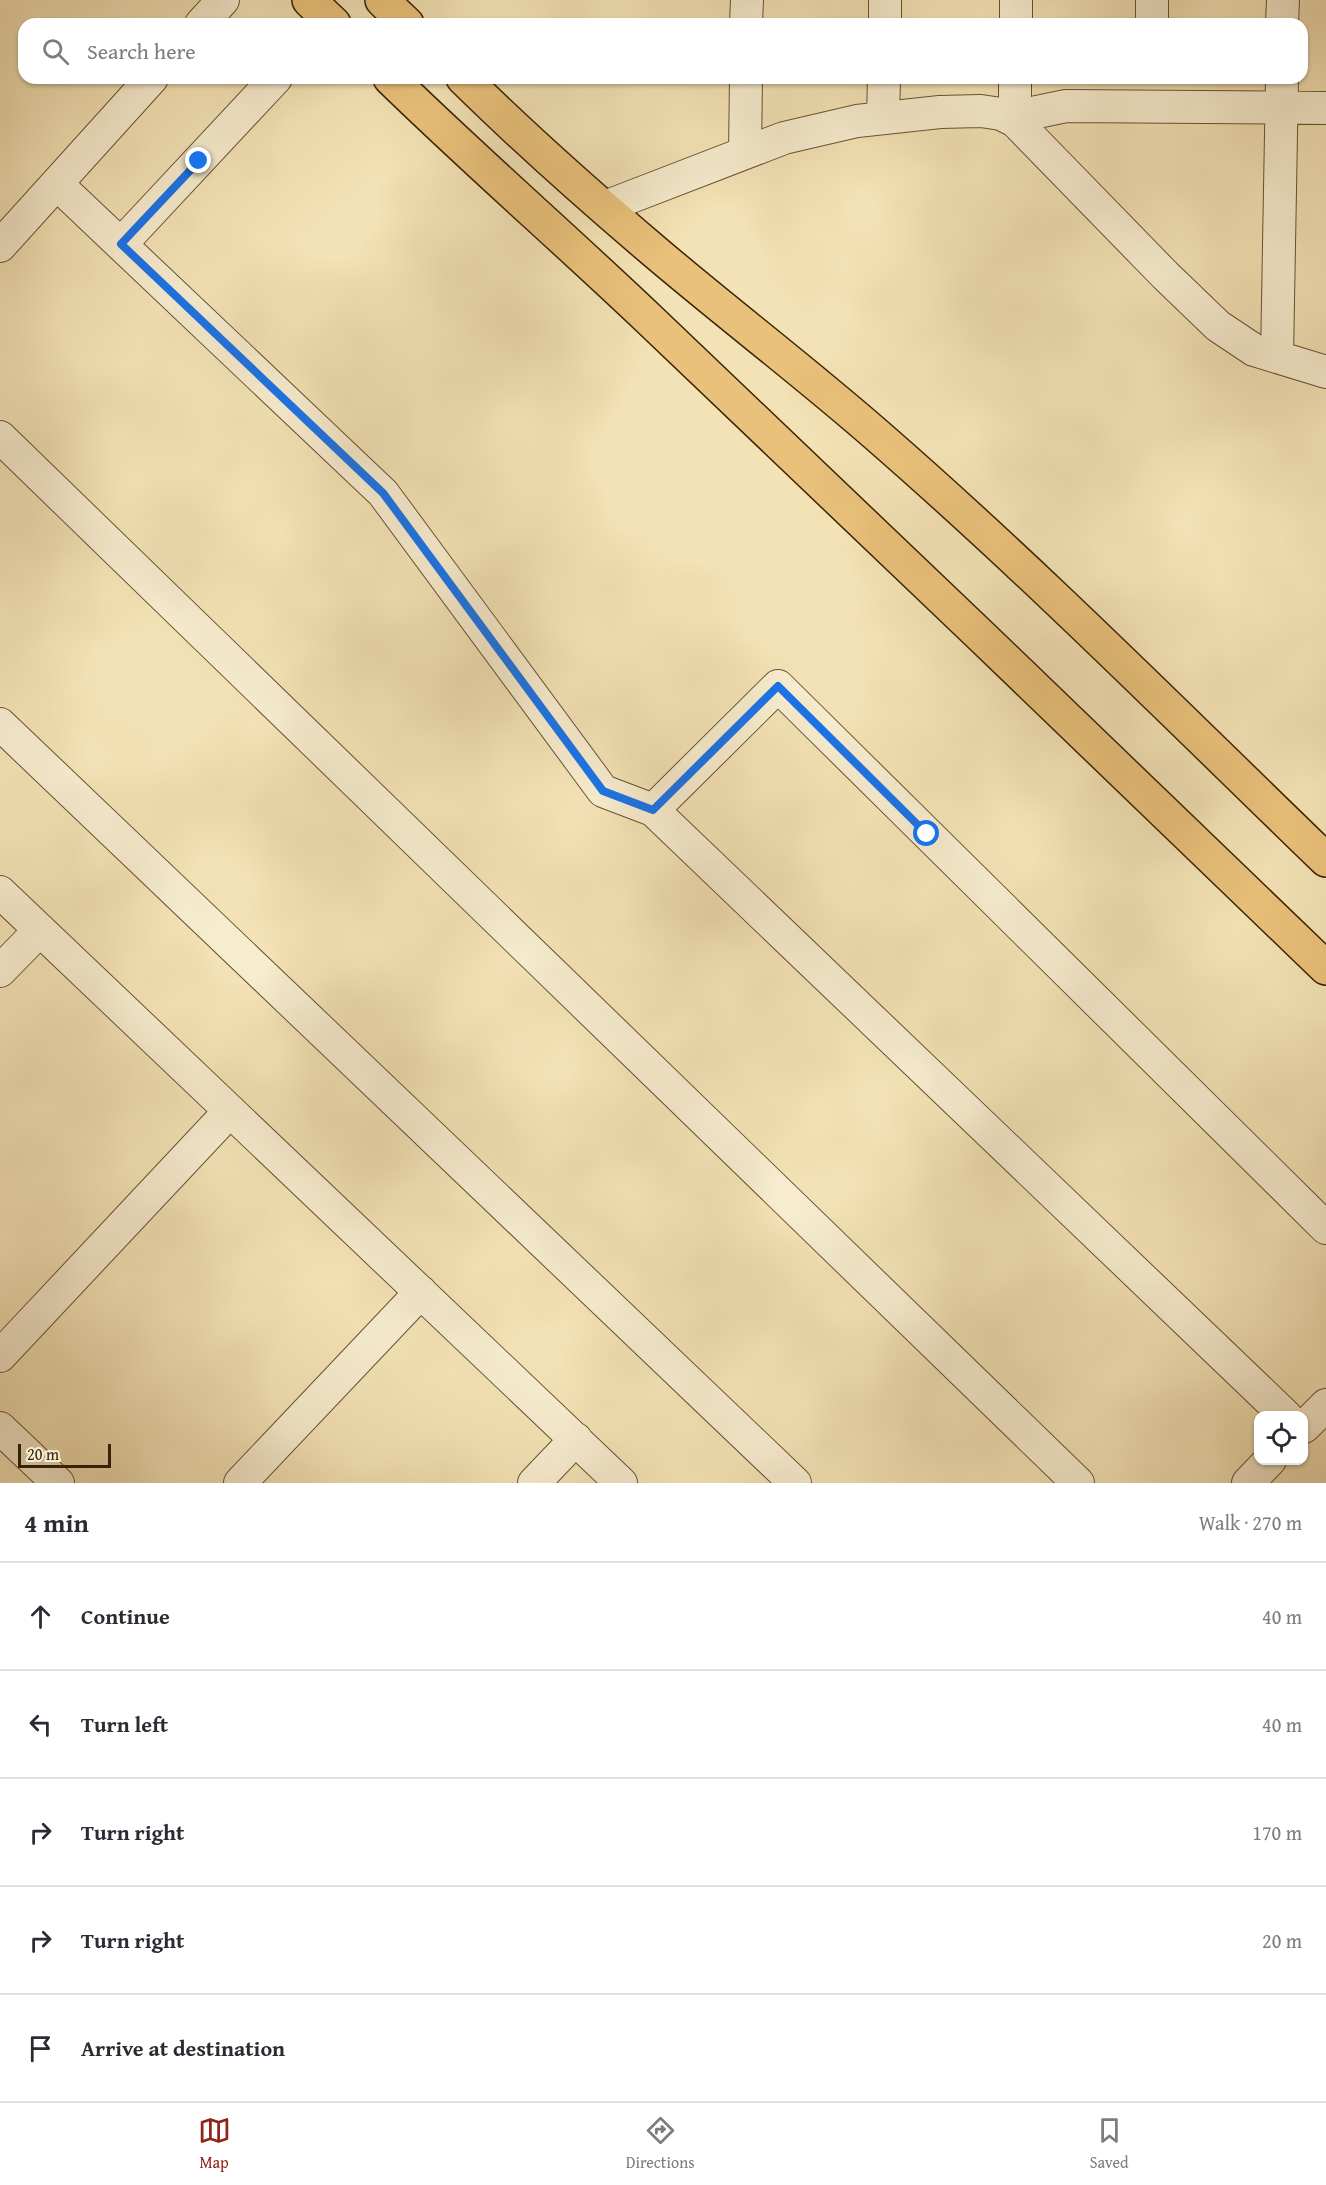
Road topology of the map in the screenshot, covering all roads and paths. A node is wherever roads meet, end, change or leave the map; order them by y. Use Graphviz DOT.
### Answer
graph roads {
  1 [pos="223,0"];
  2 [pos="382,0"];
  3 [pos="747,0"];
  4 [pos="885,0"];
  5 [pos="1016,0"];
  6 [pos="1152,0"];
  7 [pos="1283,0"];
  8 [pos="206,18"];
  9 [pos="401,18"];
  10 [pos="746,18"];
  11 [pos="885,18"];
  12 [pos="1016,18"];
  13 [pos="1152,18"];
  14 [pos="1282,18"];
  15 [pos="147,84"];
  16 [pos="270,84"];
  17 [pos="396,84"];
  18 [pos="470,84"];
  19 [pos="746,84"];
  20 [pos="884,84"];
  21 [pos="1015,84"];
  22 [pos="1152,92"];
  23 [pos="1282,93"];
  24 [pos="1326,108"];
  25 [pos="883,118"];
  26 [pos="1015,121"];
  27 [pos="745,152"];
  28 [pos="57,184"];
  29 [pos="605,207"];
  30 [pos="121,244"];
  31 [pos="0,246"];
  32 [pos="1277,357"];
  33 [pos="1326,372"];
  34 [pos="0,437"];
  35 [pos="0,724"];
  36 [pos="653,810"];
  37 [pos="1326,860"];
  38 [pos="0,892"];
  39 [pos="40,930"];
  40 [pos="1326,968"];
  41 [pos="0,972"];
  42 [pos="230,1111"];
  43 [pos="1326,1228"];
  44 [pos="421,1292"];
  45 [pos="0,1356"];
  46 [pos="1326,1405"];
  47 [pos="1281,1411"];
  48 [pos="1308,1423"];
  49 [pos="0,1428"];
  50 [pos="576,1439"];
  51 [pos="1266,1465"];
  52 [pos="58,1483"];
  53 [pos="240,1483"];
  54 [pos="534,1483"];
  55 [pos="621,1483"];
  56 [pos="795,1483"];
  57 [pos="1078,1483"];
  58 [pos="1248,1483"];
  1 -- 8 [label="street"];
  2 -- 9 [label="main road"];
  3 -- 10 [label="street"];
  4 -- 11 [label="street"];
  5 -- 12 [label="street"];
  6 -- 13 [label="street"];
  7 -- 14 [label="street"];
  15 -- 28 [label="street"];
  16 -- 30 [label="street"];
  17 -- 40 [label="main road"];
  18 -- 29 [label="main road"];
  19 -- 27 [label="street"];
  20 -- 25 [label="street"];
  21 -- 26 [label="street"];
  22 -- 23 [label="street"];
  22 -- 26 [label="street"];
  23 -- 24 [label="street"];
  23 -- 32 [label="street"];
  25 -- 26 [label="street"];
  25 -- 27 [label="street"];
  26 -- 32 [label="street"];
  27 -- 29 [label="street"];
  28 -- 30 [label="street"];
  28 -- 31 [label="street"];
  29 -- 37 [label="main road"];
  30 -- 36 [label="street"];
  32 -- 33 [label="street"];
  34 -- 57 [label="street"];
  35 -- 56 [label="street"];
  36 -- 43 [label="street"];
  36 -- 47 [label="street"];
  38 -- 39 [label="street"];
  39 -- 41 [label="street"];
  39 -- 42 [label="street"];
  42 -- 44 [label="street"];
  42 -- 45 [label="street"];
  44 -- 50 [label="street"];
  44 -- 53 [label="street"];
  46 -- 48 [label="street"];
  49 -- 52 [label="street"];
  50 -- 54 [label="street"];
  50 -- 55 [label="street"];
  51 -- 58 [label="street"];
}
